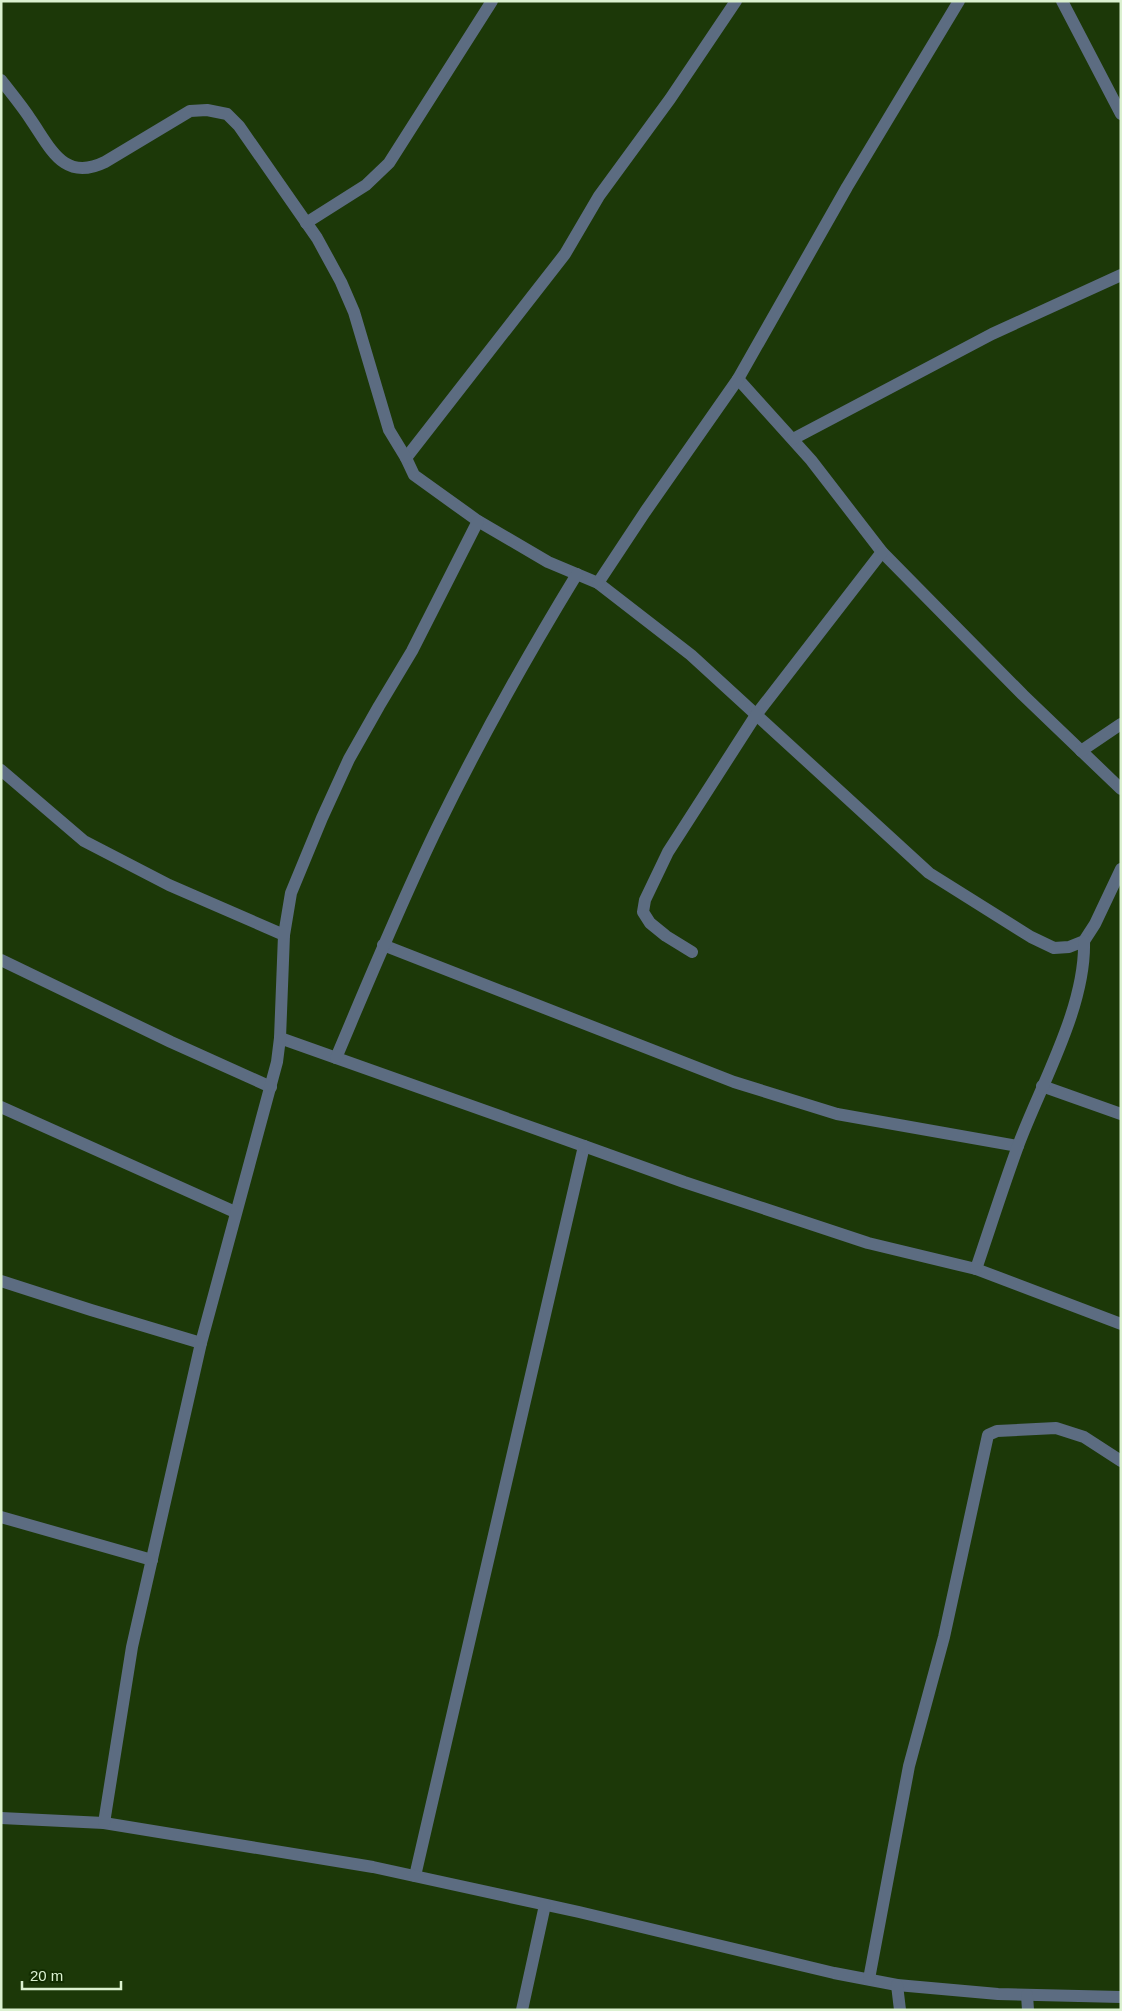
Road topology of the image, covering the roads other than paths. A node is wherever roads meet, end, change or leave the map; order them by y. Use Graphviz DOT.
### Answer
graph roads {
  1 [pos="492,1"];
  2 [pos="736,1"];
  3 [pos="959,1"];
  4 [pos="1062,1"];
  5 [pos="1,80"];
  6 [pos="1121,114"];
  7 [pos="306,222"];
  8 [pos="1121,274"];
  9 [pos="738,379"];
  10 [pos="793,439"];
  11 [pos="406,458"];
  12 [pos="478,522"];
  13 [pos="882,552"];
  14 [pos="577,574"];
  15 [pos="598,583"];
  16 [pos="756,715"];
  17 [pos="1121,724"];
  18 [pos="1081,751"];
  19 [pos="1,770"];
  20 [pos="1121,789"];
  21 [pos="1121,869"];
  22 [pos="284,935"];
  23 [pos="1084,941"];
  24 [pos="383,945"];
  25 [pos="692,952"];
  26 [pos="1,960"];
  27 [pos="280,1038"];
  28 [pos="336,1058"];
  29 [pos="1042,1086"];
  30 [pos="271,1087"];
  31 [pos="1,1107"];
  32 [pos="1121,1114"];
  33 [pos="584,1146"];
  34 [pos="1018,1146"];
  35 [pos="235,1212"];
  36 [pos="976,1269"];
  37 [pos="1,1281"];
  38 [pos="1121,1324"];
  39 [pos="201,1342"];
  40 [pos="1121,1461"];
  41 [pos="1,1518"];
  42 [pos="152,1560"];
  43 [pos="1,1818"];
  44 [pos="104,1822"];
  45 [pos="415,1876"];
  46 [pos="545,1905"];
  47 [pos="869,1979"];
  48 [pos="897,1985"];
  49 [pos="1027,1995"];
  50 [pos="1121,1997"];
  51 [pos="522,2010"];
  52 [pos="900,2010"];
  53 [pos="1028,2010"];
  1 -- 7 [label="street"];
  2 -- 11 [label="street"];
  3 -- 9 [label="street"];
  4 -- 6 [label="street"];
  5 -- 7 [label="street"];
  7 -- 11 [label="street"];
  8 -- 10 [label="street"];
  9 -- 10 [label="street"];
  9 -- 15 [label="street"];
  10 -- 13 [label="street"];
  11 -- 12 [label="street"];
  12 -- 14 [label="street"];
  12 -- 22 [label="street"];
  13 -- 16 [label="street"];
  13 -- 18 [label="street"];
  14 -- 15 [label="street"];
  14 -- 24 [label="street"];
  15 -- 16 [label="street"];
  16 -- 23 [label="street"];
  16 -- 25 [label="street"];
  17 -- 18 [label="street"];
  18 -- 20 [label="street"];
  19 -- 22 [label="street"];
  21 -- 23 [label="street"];
  22 -- 27 [label="street"];
  23 -- 29 [label="street"];
  24 -- 28 [label="street"];
  24 -- 34 [label="street"];
  26 -- 30 [label="street"];
  27 -- 28 [label="street"];
  27 -- 30 [label="street"];
  28 -- 33 [label="street"];
  29 -- 32 [label="street"];
  29 -- 34 [label="street"];
  30 -- 35 [label="street"];
  31 -- 35 [label="street"];
  33 -- 36 [label="street"];
  33 -- 45 [label="street"];
  34 -- 36 [label="street"];
  35 -- 39 [label="street"];
  36 -- 38 [label="street"];
  37 -- 39 [label="street"];
  39 -- 42 [label="street"];
  40 -- 47 [label="street"];
  41 -- 42 [label="street"];
  42 -- 44 [label="street"];
  43 -- 44 [label="street"];
  44 -- 45 [label="street"];
  45 -- 46 [label="street"];
  46 -- 47 [label="street"];
  46 -- 51 [label="street"];
  47 -- 48 [label="street"];
  48 -- 49 [label="street"];
  48 -- 52 [label="street"];
  49 -- 50 [label="street"];
  49 -- 53 [label="street"];
}
